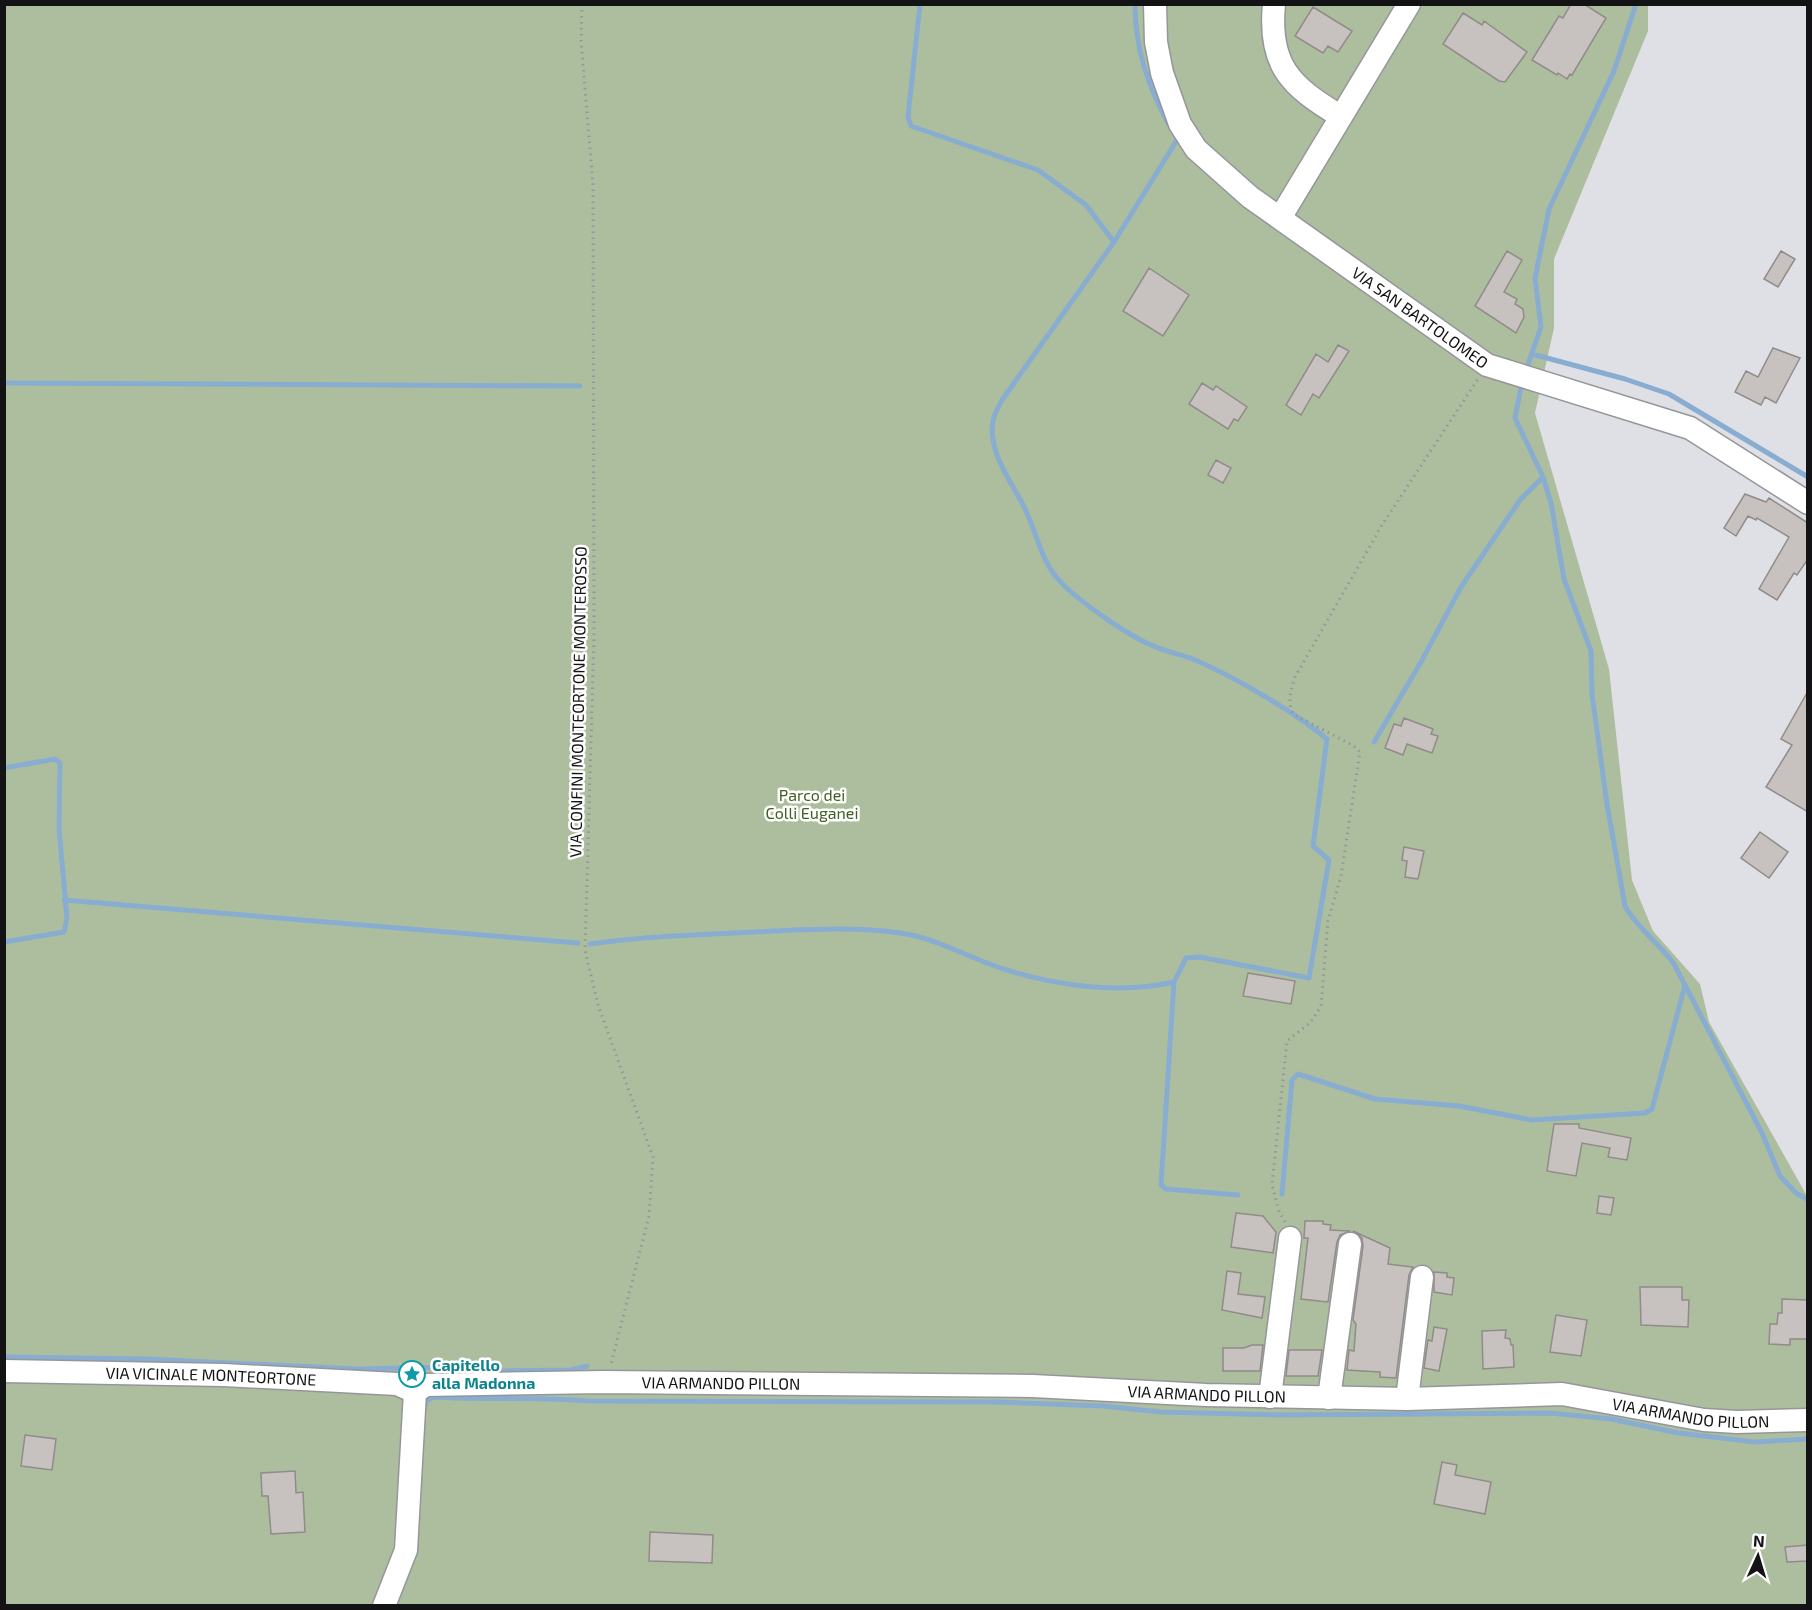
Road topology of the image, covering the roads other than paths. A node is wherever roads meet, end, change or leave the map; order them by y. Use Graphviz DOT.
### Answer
graph roads {
  1 [pos="1155,4"];
  2 [pos="1274,4"];
  3 [pos="1409,4"];
  4 [pos="1340,116"];
  5 [pos="1280,218"];
  6 [pos="1808,503"];
  7 [pos="1290,1238"];
  8 [pos="1350,1244"];
  9 [pos="1422,1277"];
  10 [pos="4,1371"];
  11 [pos="415,1392"];
  12 [pos="1270,1397"];
  13 [pos="1329,1398"];
  14 [pos="1407,1398"];
  15 [pos="1808,1420"];
  16 [pos="384,1605"];
  1 -- 5 [label="street, VIA SAN BARTOLOMEO"];
  2 -- 4 [label="street"];
  3 -- 4 [label="street"];
  4 -- 5 [label="street"];
  5 -- 6 [label="street, VIA SAN BARTOLOMEO"];
  7 -- 12 [label="street"];
  8 -- 13 [label="street"];
  9 -- 14 [label="street"];
  10 -- 11 [label="street, VIA VICINALE MONTEORTONE"];
  11 -- 12 [label="street, VIA ARMANDO PILLON"];
  11 -- 16 [label="street"];
  12 -- 13 [label="street, VIA ARMANDO PILLON"];
  13 -- 14 [label="street, VIA ARMANDO PILLON"];
  14 -- 15 [label="street, VIA ARMANDO PILLON"];
}
